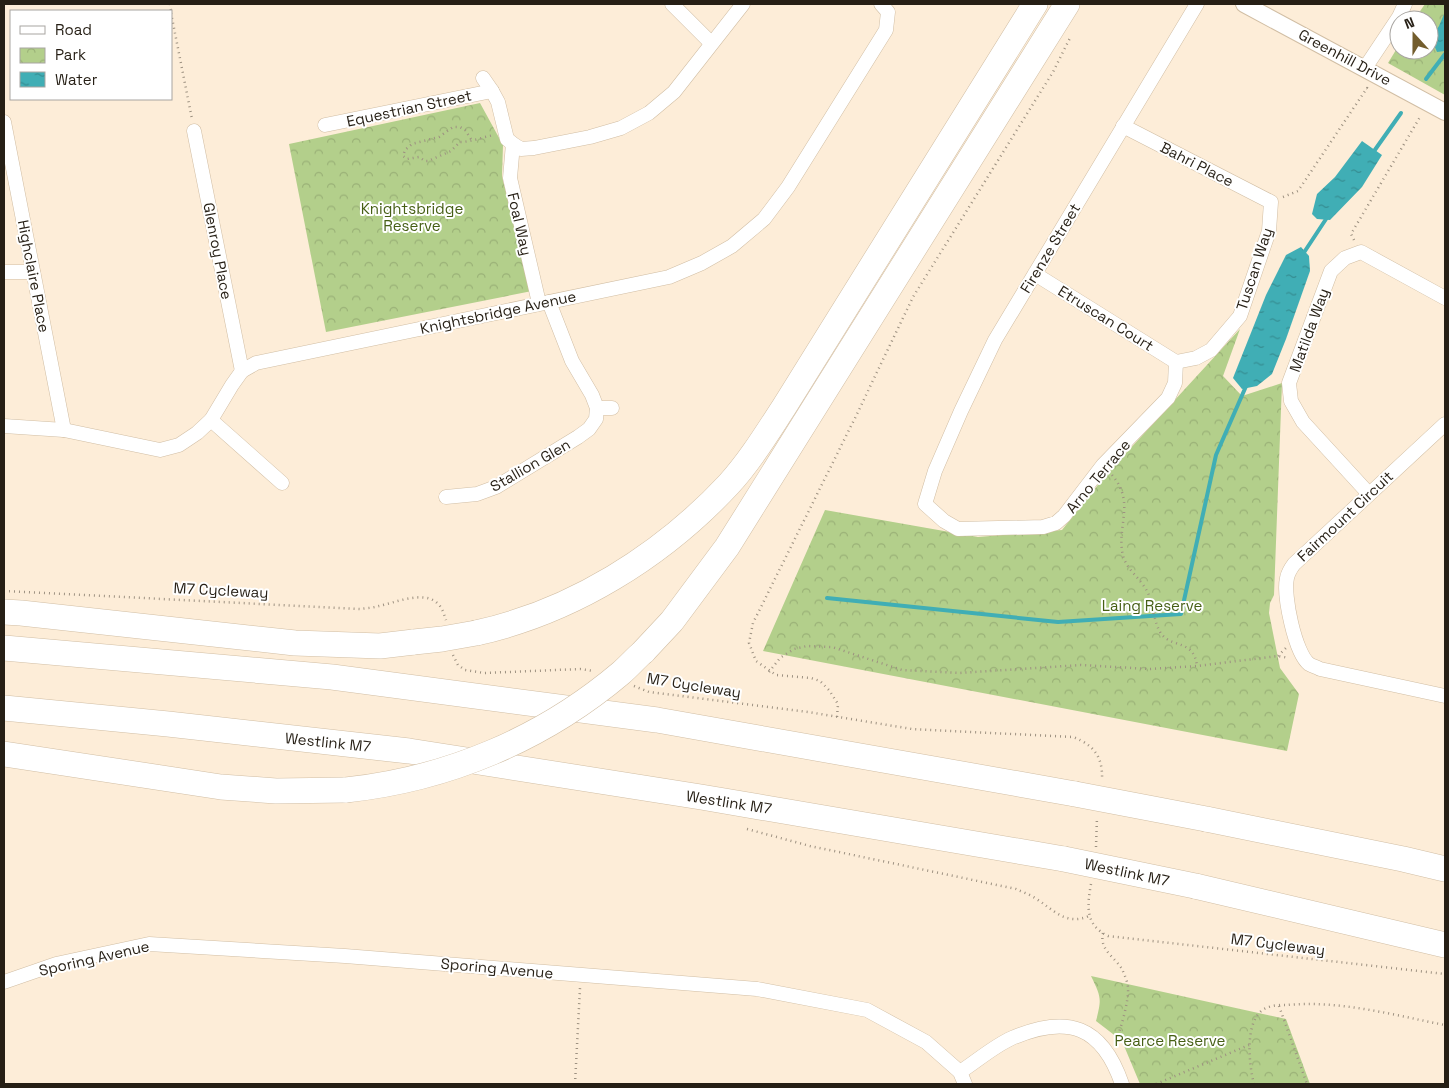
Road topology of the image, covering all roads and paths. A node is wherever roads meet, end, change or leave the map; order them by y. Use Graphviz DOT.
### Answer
graph roads {
  1 [pos="672,4"];
  2 [pos="743,4"];
  3 [pos="881,4"];
  4 [pos="1035,4"];
  5 [pos="1067,4"];
  6 [pos="1197,4"];
  7 [pos="1244,4"];
  8 [pos="1406,4"];
  9 [pos="172,17"];
  10 [pos="1073,32"];
  11 [pos="711,43"];
  12 [pos="1365,68"];
  13 [pos="483,78"];
  14 [pos="492,91"];
  15 [pos="1374,92"];
  16 [pos="1445,112"];
  17 [pos="1413,113"];
  18 [pos="4,122"];
  19 [pos="325,125"];
  20 [pos="1123,126"];
  21 [pos="194,131"];
  22 [pos="509,138"];
  23 [pos="471,139"];
  24 [pos="1271,202"];
  25 [pos="1361,252"];
  26 [pos="4,272"];
  27 [pos="33,272"];
  28 [pos="1035,274"];
  29 [pos="1445,298"];
  30 [pos="544,302"];
  31 [pos="1176,362"];
  32 [pos="242,371"];
  33 [pos="597,408"];
  34 [pos="612,408"];
  35 [pos="211,420"];
  36 [pos="1445,424"];
  37 [pos="4,426"];
  38 [pos="64,430"];
  39 [pos="1103,465"];
  40 [pos="282,483"];
  41 [pos="1369,494"];
  42 [pos="446,497"];
  43 [pos="925,504"];
  44 [pos="4,591"];
  45 [pos="436,601"];
  46 [pos="4,612"];
  47 [pos="4,648"];
  48 [pos="1303,656"];
  49 [pos="1197,666"];
  50 [pos="520,670"];
  51 [pos="599,672"];
  52 [pos="769,672"];
  53 [pos="632,685"];
  54 [pos="1445,696"];
  55 [pos="4,708"];
  56 [pos="4,754"];
  57 [pos="747,829"];
  58 [pos="1445,869"];
  59 [pos="1089,916"];
  60 [pos="1102,933"];
  61 [pos="1108,936"];
  62 [pos="1445,945"];
  63 [pos="1445,974"];
  64 [pos="581,975"];
  65 [pos="4,982"];
  66 [pos="1279,1005"];
  67 [pos="1445,1025"];
  68 [pos="1118,1036"];
  69 [pos="1249,1044"];
  70 [pos="963,1078"];
  71 [pos="575,1084"];
  72 [pos="1122,1084"];
  73 [pos="1156,1084"];
  74 [pos="1254,1084"];
  75 [pos="1307,1084"];
  1 -- 11 [label="street"];
  2 -- 11 [label="street"];
  3 -- 30 [label="street, Knightsbridge Avenue"];
  4 -- 46 [label="highway, bridge"];
  5 -- 56 [label="highway, bridge"];
  6 -- 20 [label="street, Firenze Street"];
  7 -- 12 [label="street, Greenhill Drive"];
  8 -- 12 [label="street"];
  9 -- 21 [label="path"];
  10 -- 52 [label="path"];
  11 -- 22 [label="street"];
  12 -- 16 [label="street, Greenhill Drive"];
  13 -- 14 [label="street, Equestrian Street"];
  14 -- 19 [label="street, Equestrian Street"];
  14 -- 22 [label="street, Equestrian Street"];
  15 -- 24 [label="path"];
  17 -- 25 [label="path"];
  18 -- 27 [label="street, Highclaire Place"];
  20 -- 24 [label="street, Bahri Place"];
  20 -- 28 [label="street, Firenze Street"];
  21 -- 32 [label="street, Glenroy Place"];
  22 -- 23 [label="path"];
  22 -- 30 [label="street, Foal Way"];
  23 -- 23 [label="path"];
  24 -- 31 [label="street, Tuscan Way"];
  25 -- 29 [label="street"];
  25 -- 41 [label="street, Matilda Way"];
  26 -- 27 [label="street"];
  27 -- 38 [label="street, Highclaire Place"];
  28 -- 31 [label="street, Etruscan Court"];
  28 -- 43 [label="street, Firenze Street"];
  30 -- 32 [label="street, Knightsbridge Avenue"];
  30 -- 33 [label="street"];
  31 -- 39 [label="street, Arno Terrace"];
  32 -- 35 [label="street"];
  33 -- 34 [label="street"];
  33 -- 42 [label="street, Stallion Glen"];
  35 -- 38 [label="street"];
  35 -- 40 [label="street"];
  36 -- 41 [label="street, Fairmount Circuit"];
  37 -- 38 [label="street"];
  39 -- 43 [label="street, Arno Terrace"];
  39 -- 49 [label="path"];
  41 -- 48 [label="street, Fairmount Circuit"];
  44 -- 45 [label="path, M7 Cycleway"];
  47 -- 58 [label="highway, bridge"];
  48 -- 49 [label="path"];
  48 -- 54 [label="street"];
  49 -- 52 [label="path"];
  50 -- 51 [label="path"];
  52 -- 53 [label="path, M7 Cycleway"];
  55 -- 62 [label="highway, Westlink M7, bridge"];
  57 -- 59 [label="path"];
  60 -- 68 [label="path"];
  61 -- 63 [label="path, M7 Cycleway"];
  64 -- 65 [label="street, Sporing Avenue"];
  64 -- 70 [label="street, Sporing Avenue"];
  64 -- 71 [label="path"];
  66 -- 67 [label="path"];
  66 -- 69 [label="path"];
  66 -- 75 [label="path"];
  69 -- 73 [label="path"];
  69 -- 74 [label="path"];
  70 -- 72 [label="street"];
}
